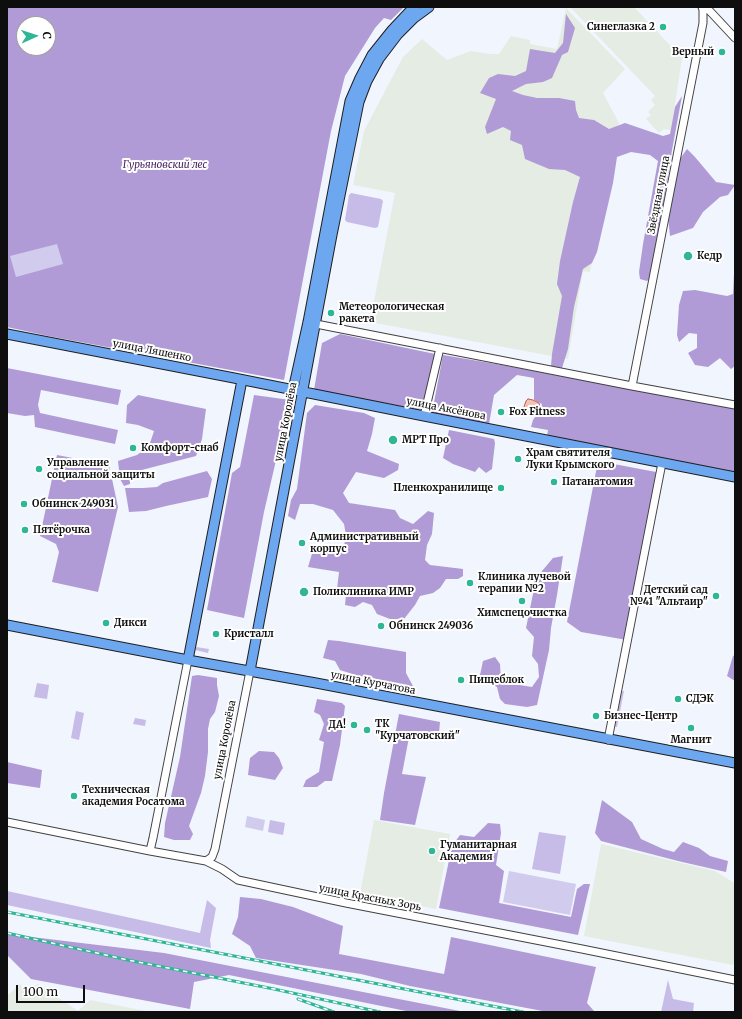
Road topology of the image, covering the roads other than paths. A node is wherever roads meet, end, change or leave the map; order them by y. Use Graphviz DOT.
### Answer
graph roads {
  1 [pos="416,7"];
  2 [pos="429,7"];
  3 [pos="702,7"];
  4 [pos="706,7"];
  5 [pos="735,38"];
  6 [pos="312,323"];
  7 [pos="7,334"];
  8 [pos="440,348"];
  9 [pos="242,380"];
  10 [pos="632,386"];
  11 [pos="293,390"];
  12 [pos="303,392"];
  13 [pos="735,405"];
  14 [pos="424,416"];
  15 [pos="662,463"];
  16 [pos="735,477"];
  17 [pos="7,625"];
  18 [pos="188,660"];
  19 [pos="250,671"];
  20 [pos="608,740"];
  21 [pos="735,763"];
  22 [pos="7,822"];
  23 [pos="150,851"];
  24 [pos="206,861"];
  25 [pos="735,980"];
  1 -- 6 [label="main road, улица Королёва"];
  2 -- 6 [label="main road, улица Королёва"];
  3 -- 10 [label="street, Звёздная улица"];
  4 -- 5 [label="street"];
  6 -- 8 [label="street"];
  6 -- 11 [label="main road, улица Королёва"];
  6 -- 12 [label="main road, улица Королёва"];
  7 -- 9 [label="main road, улица Ляшенко"];
  8 -- 10 [label="street"];
  8 -- 14 [label="street"];
  9 -- 11 [label="main road, улица Ляшенко"];
  9 -- 18 [label="main road"];
  10 -- 13 [label="street"];
  11 -- 12 [label="main road, улица Аксёнова"];
  12 -- 14 [label="main road, улица Аксёнова"];
  12 -- 19 [label="main road, улица Королёва"];
  14 -- 15 [label="main road, улица Аксёнова"];
  15 -- 16 [label="main road, улица Аксёнова"];
  15 -- 20 [label="street"];
  17 -- 18 [label="main road, улица Курчатова"];
  18 -- 19 [label="main road, улица Курчатова"];
  18 -- 23 [label="street"];
  19 -- 20 [label="main road, улица Курчатова"];
  19 -- 24 [label="street, улица Королёва"];
  20 -- 21 [label="main road, улица Курчатова"];
  22 -- 23 [label="street, улица Красных Зорь"];
  23 -- 24 [label="street, улица Красных Зорь"];
  24 -- 25 [label="street, улица Красных Зорь"];
}
